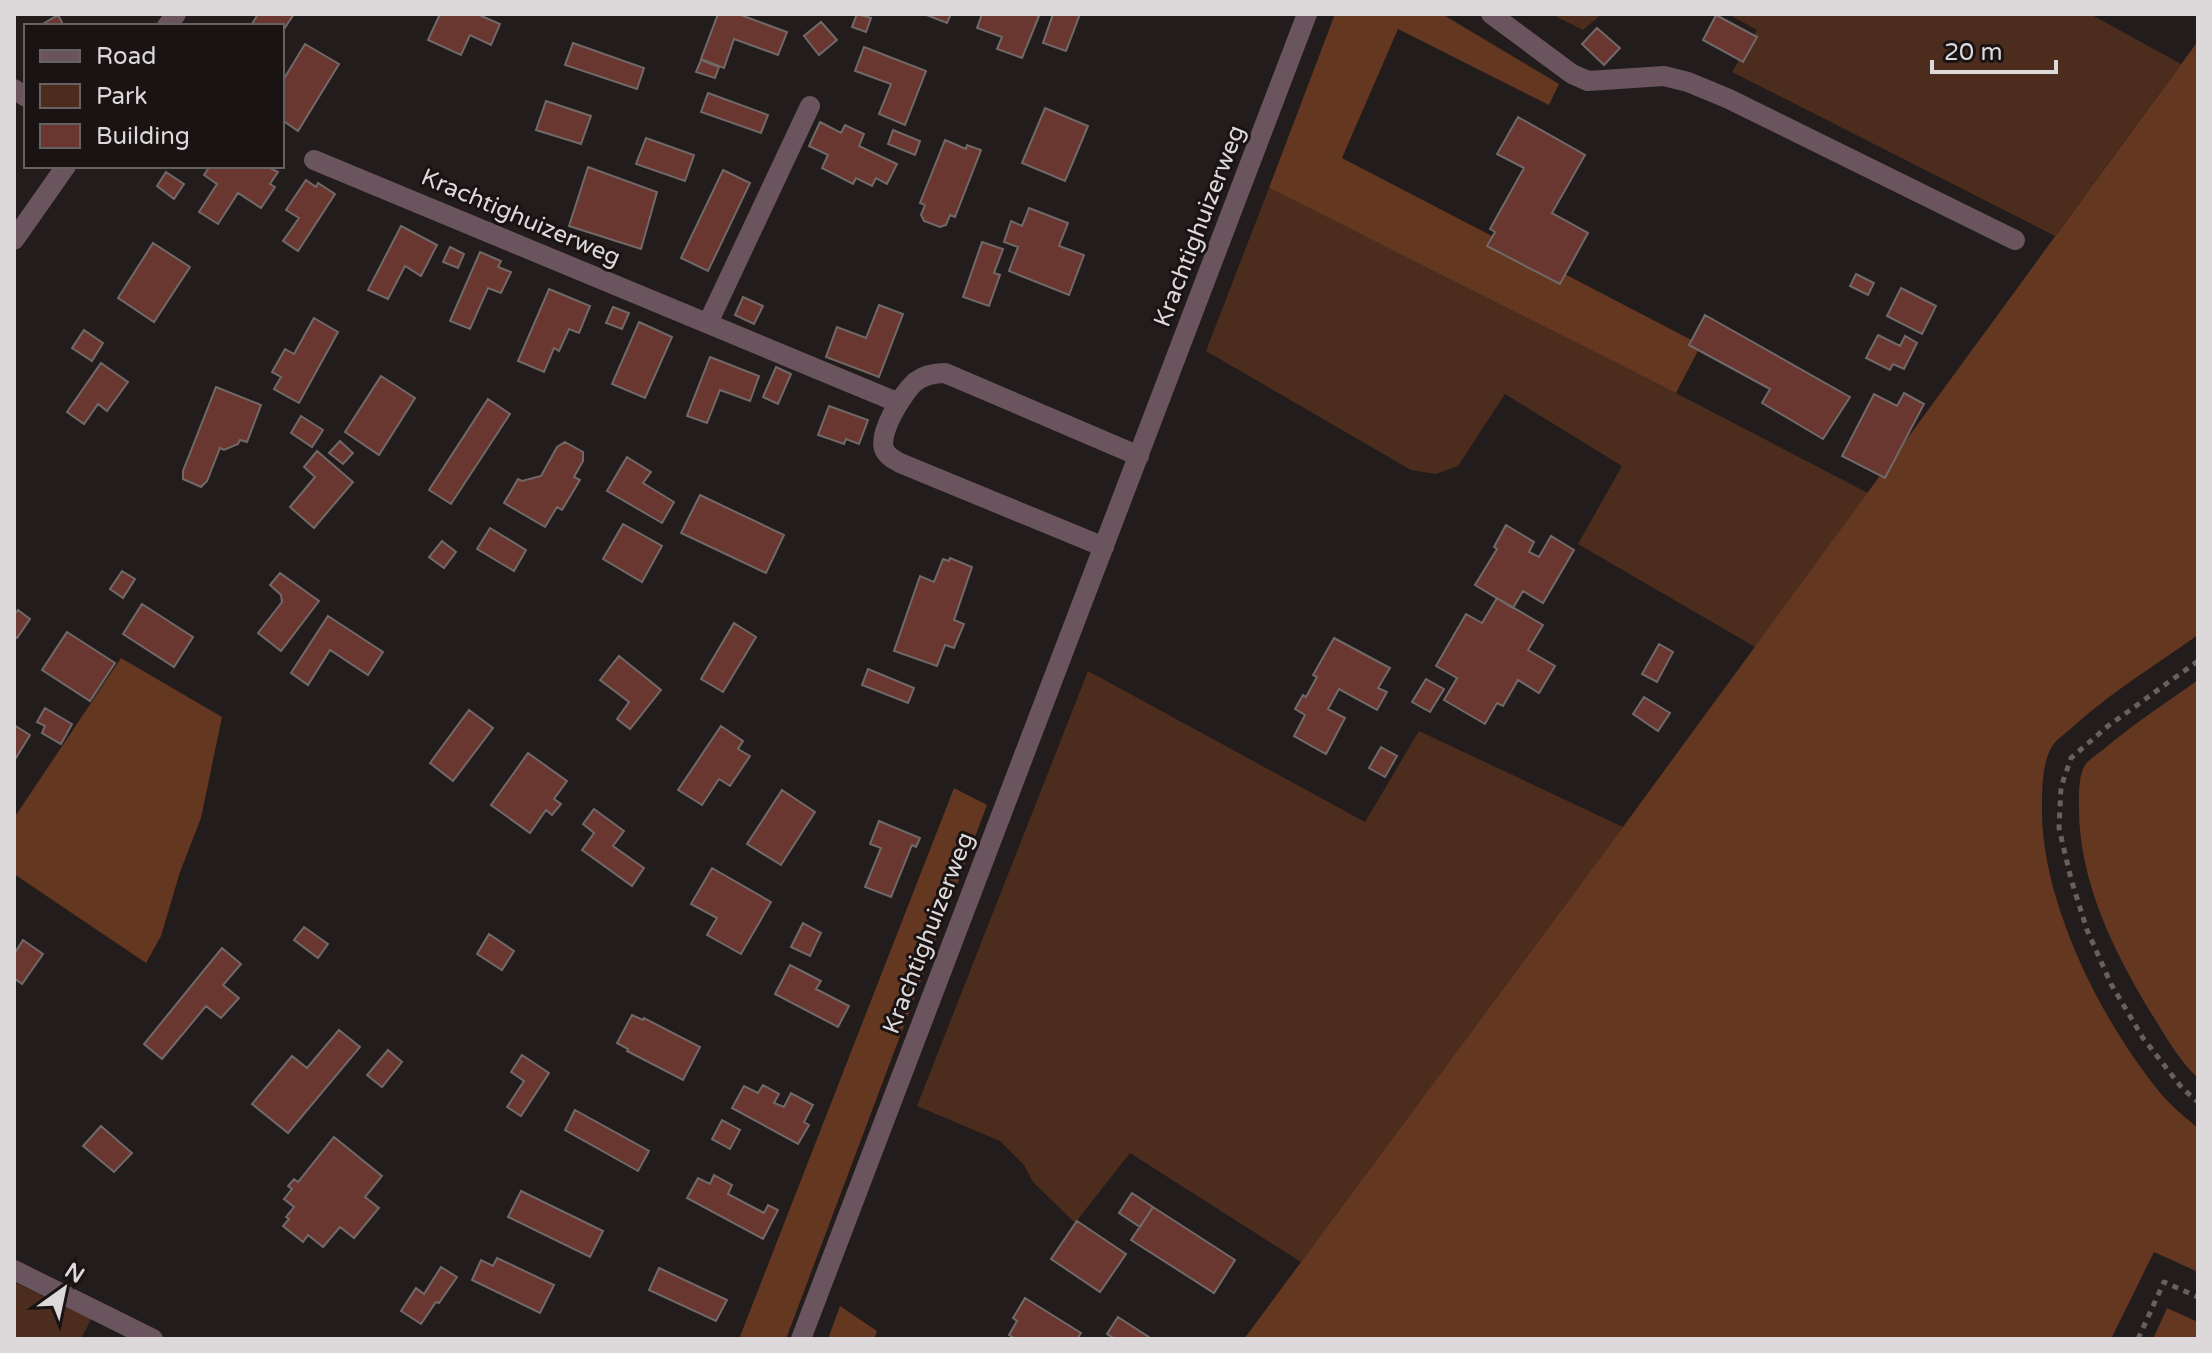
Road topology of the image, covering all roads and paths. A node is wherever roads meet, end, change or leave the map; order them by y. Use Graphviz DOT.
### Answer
graph roads {
  1 [pos="1307,14"];
  2 [pos="1491,14"];
  3 [pos="810,106"];
  4 [pos="314,160"];
  5 [pos="65,168"];
  6 [pos="14,240"];
  7 [pos="2015,240"];
  8 [pos="708,323"];
  9 [pos="899,403"];
  10 [pos="1139,456"];
  11 [pos="1104,547"];
  12 [pos="2198,661"];
  13 [pos="2198,1102"];
  14 [pos="14,1270"];
  15 [pos="2198,1297"];
  16 [pos="153,1339"];
  17 [pos="801,1339"];
  18 [pos="2138,1339"];
  1 -- 10 [label="street, Krachtighuizerweg"];
  2 -- 7 [label="street"];
  3 -- 8 [label="street"];
  4 -- 8 [label="street, Krachtighuizerweg"];
  5 -- 6 [label="street"];
  8 -- 9 [label="street, Krachtighuizerweg"];
  9 -- 10 [label="street"];
  9 -- 11 [label="street"];
  10 -- 11 [label="street, Krachtighuizerweg"];
  11 -- 17 [label="street, Krachtighuizerweg"];
  12 -- 13 [label="path"];
  14 -- 16 [label="street"];
  15 -- 18 [label="path"];
}
